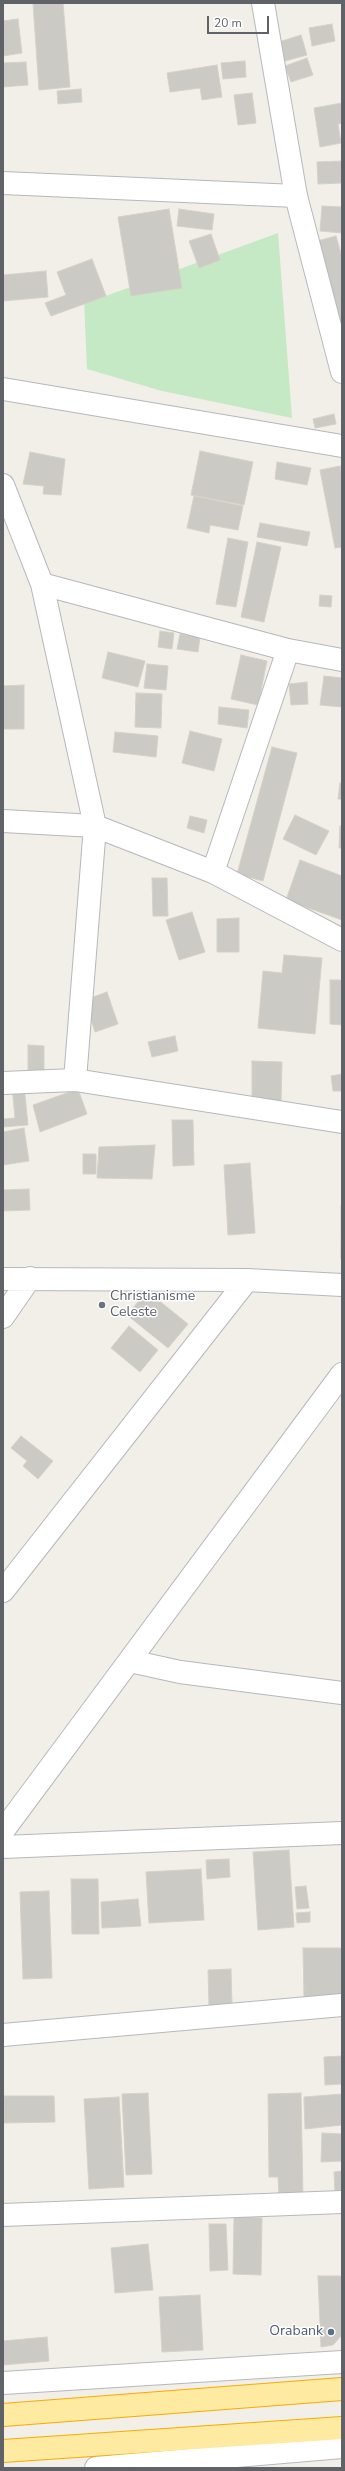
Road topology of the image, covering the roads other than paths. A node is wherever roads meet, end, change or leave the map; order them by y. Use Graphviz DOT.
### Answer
graph roads {
  1 [pos="263,3"];
  2 [pos="3,184"];
  3 [pos="296,196"];
  4 [pos="342,372"];
  5 [pos="3,389"];
  6 [pos="342,446"];
  7 [pos="3,485"];
  8 [pos="42,584"];
  9 [pos="288,650"];
  10 [pos="342,660"];
  11 [pos="3,821"];
  12 [pos="95,826"];
  13 [pos="212,872"];
  14 [pos="342,940"];
  15 [pos="75,1080"];
  16 [pos="3,1083"];
  17 [pos="342,1122"];
  18 [pos="30,1278"];
  19 [pos="3,1279"];
  20 [pos="247,1280"];
  21 [pos="342,1285"];
  22 [pos="3,1317"];
  23 [pos="342,1374"];
  24 [pos="3,1591"];
  25 [pos="130,1661"];
  26 [pos="342,1693"];
  27 [pos="3,1831"];
  28 [pos="342,1833"];
  29 [pos="3,1847"];
  30 [pos="342,2005"];
  31 [pos="3,2035"];
  32 [pos="342,2202"];
  33 [pos="3,2215"];
  34 [pos="342,2362"];
  35 [pos="3,2383"];
  36 [pos="342,2389"];
  37 [pos="3,2415"];
  38 [pos="342,2428"];
  39 [pos="342,2447"];
  40 [pos="3,2451"];
  41 [pos="96,2468"];
  1 -- 3 [label="street"];
  2 -- 3 [label="street"];
  3 -- 4 [label="street"];
  5 -- 6 [label="street"];
  7 -- 8 [label="street"];
  8 -- 9 [label="street"];
  8 -- 12 [label="street"];
  9 -- 10 [label="street"];
  9 -- 13 [label="street"];
  11 -- 12 [label="street"];
  12 -- 13 [label="street"];
  12 -- 15 [label="street"];
  13 -- 14 [label="street"];
  15 -- 16 [label="street"];
  15 -- 17 [label="street"];
  18 -- 19 [label="street"];
  18 -- 20 [label="street"];
  18 -- 22 [label="street"];
  20 -- 21 [label="street"];
  20 -- 24 [label="street"];
  23 -- 25 [label="street"];
  25 -- 26 [label="street"];
  25 -- 27 [label="street"];
  28 -- 29 [label="street"];
  30 -- 31 [label="street"];
  32 -- 33 [label="street"];
  34 -- 35 [label="street"];
  36 -- 37 [label="highway"];
  38 -- 40 [label="highway"];
  39 -- 41 [label="street"];
}
